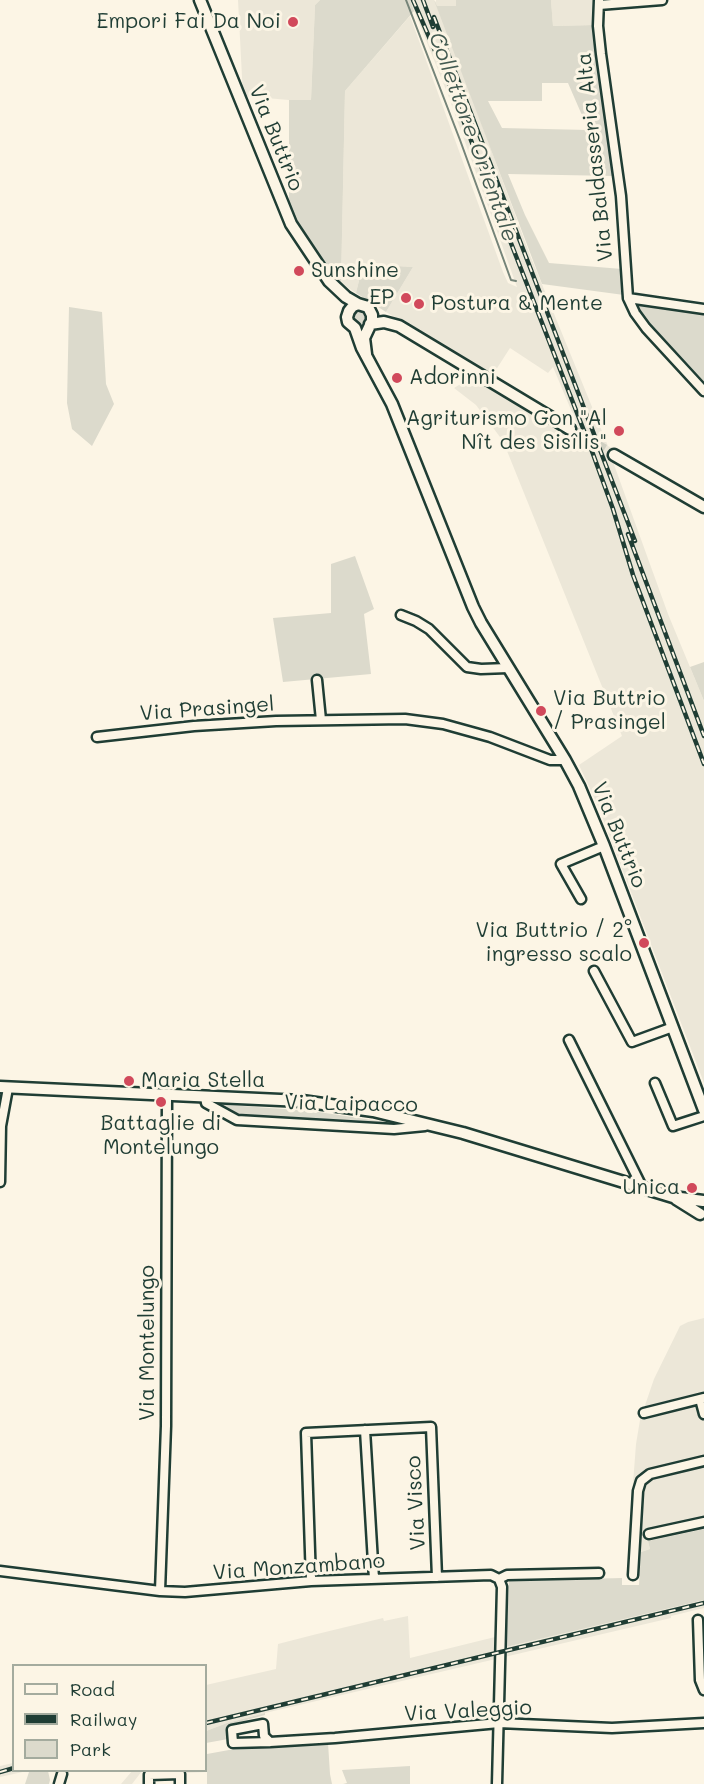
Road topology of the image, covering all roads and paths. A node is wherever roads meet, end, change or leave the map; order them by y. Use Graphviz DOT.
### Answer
graph roads {
  1 [pos="200,0"];
  2 [pos="662,0"];
  3 [pos="599,3"];
  4 [pos="331,283"];
  5 [pos="628,298"];
  6 [pos="358,304"];
  7 [pos="370,309"];
  8 [pos="704,309"];
  9 [pos="347,316"];
  10 [pos="369,325"];
  11 [pos="399,327"];
  12 [pos="355,328"];
  13 [pos="366,354"];
  14 [pos="704,391"];
  15 [pos="570,429"];
  16 [pos="614,454"];
  17 [pos="704,507"];
  18 [pos="401,615"];
  19 [pos="508,668"];
  20 [pos="317,680"];
  21 [pos="321,720"];
  22 [pos="97,737"];
  23 [pos="565,759"];
  24 [pos="604,846"];
  25 [pos="581,899"];
  26 [pos="594,971"];
  27 [pos="673,1027"];
  28 [pos="569,1040"];
  29 [pos="655,1083"];
  30 [pos="4,1087"];
  31 [pos="167,1094"];
  32 [pos="206,1096"];
  33 [pos="704,1110"];
  34 [pos="704,1116"];
  35 [pos="434,1125"];
  36 [pos="1,1142"];
  37 [pos="0,1182"];
  38 [pos="642,1187"];
  39 [pos="673,1197"];
  40 [pos="704,1201"];
  41 [pos="702,1217"];
  42 [pos="702,1399"];
  43 [pos="644,1413"];
  44 [pos="704,1414"];
  45 [pos="365,1430"];
  46 [pos="704,1461"];
  47 [pos="704,1522"];
  48 [pos="649,1534"];
  49 [pos="0,1571"];
  50 [pos="599,1573"];
  51 [pos="633,1575"];
  52 [pos="437,1576"];
  53 [pos="374,1579"];
  54 [pos="499,1579"];
  55 [pos="310,1581"];
  56 [pos="160,1591"];
  57 [pos="698,1620"];
  58 [pos="704,1690"];
  59 [pos="499,1723"];
  60 [pos="704,1723"];
  61 [pos="270,1742"];
  62 [pos="62,1774"];
  63 [pos="149,1779"];
  64 [pos="59,1784"];
  65 [pos="180,1784"];
  66 [pos="497,1784"];
  1 -- 4 [label="street, Via Buttrio"];
  2 -- 3 [label="street"];
  3 -- 5 [label="street, Via Baldasseria Alta"];
  4 -- 6 [label="street, Via Buttrio"];
  4 -- 9 [label="street, Via Buttrio"];
  5 -- 8 [label="street"];
  5 -- 14 [label="street, Via Baldasseria Alta"];
  6 -- 7 [label="street, Via Buttrio"];
  6 -- 9 [label="street"];
  7 -- 10 [label="street"];
  7 -- 11 [label="street, Via Buttrio"];
  9 -- 12 [label="street, Via Buttrio"];
  10 -- 11 [label="street"];
  10 -- 12 [label="street"];
  10 -- 13 [label="street"];
  11 -- 15 [label="street, Via Buttrio"];
  12 -- 13 [label="street, Via Buttrio"];
  13 -- 19 [label="street, Via Buttrio"];
  16 -- 17 [label="street"];
  18 -- 19 [label="street"];
  19 -- 23 [label="street, Via Buttrio"];
  20 -- 21 [label="street"];
  21 -- 22 [label="street, Via Prasingel"];
  21 -- 23 [label="street, Via Prasingel"];
  23 -- 24 [label="street, Via Buttrio"];
  24 -- 25 [label="street"];
  24 -- 27 [label="street, Via Buttrio"];
  26 -- 27 [label="street"];
  27 -- 33 [label="street, Via Buttrio"];
  28 -- 38 [label="street"];
  29 -- 34 [label="street"];
  30 -- 31 [label="street, Via Laipacco"];
  30 -- 36 [label="street, Via Laipacco"];
  31 -- 32 [label="street, Via Laipacco"];
  31 -- 56 [label="street, Via Montelungo"];
  32 -- 35 [label="street, Via Laipacco"];
  32 -- 35 [label="street, Via Laipacco"];
  35 -- 38 [label="street, Via Laipacco"];
  36 -- 37 [label="street, Via Laipacco"];
  38 -- 39 [label="street, Via Laipacco"];
  39 -- 40 [label="street, Via Laipacco"];
  39 -- 41 [label="street, Via Laipacco"];
  40 -- 41 [label="street"];
  42 -- 43 [label="street"];
  42 -- 44 [label="street"];
  45 -- 52 [label="street, Via Visco"];
  45 -- 53 [label="street"];
  45 -- 55 [label="street"];
  46 -- 51 [label="street"];
  47 -- 48 [label="street"];
  49 -- 56 [label="street, Via Monzambano"];
  50 -- 54 [label="street, Via Monzambano"];
  52 -- 53 [label="street, Via Monzambano"];
  52 -- 54 [label="street, Via Monzambano"];
  53 -- 55 [label="street, Via Monzambano"];
  54 -- 59 [label="street"];
  55 -- 56 [label="street, Via Monzambano"];
  57 -- 58 [label="street"];
  59 -- 60 [label="street, Via Valeggio"];
  59 -- 61 [label="street, Via Valeggio"];
  59 -- 66 [label="street"];
  62 -- 64 [label="street"];
  63 -- 65 [label="street"];
}
